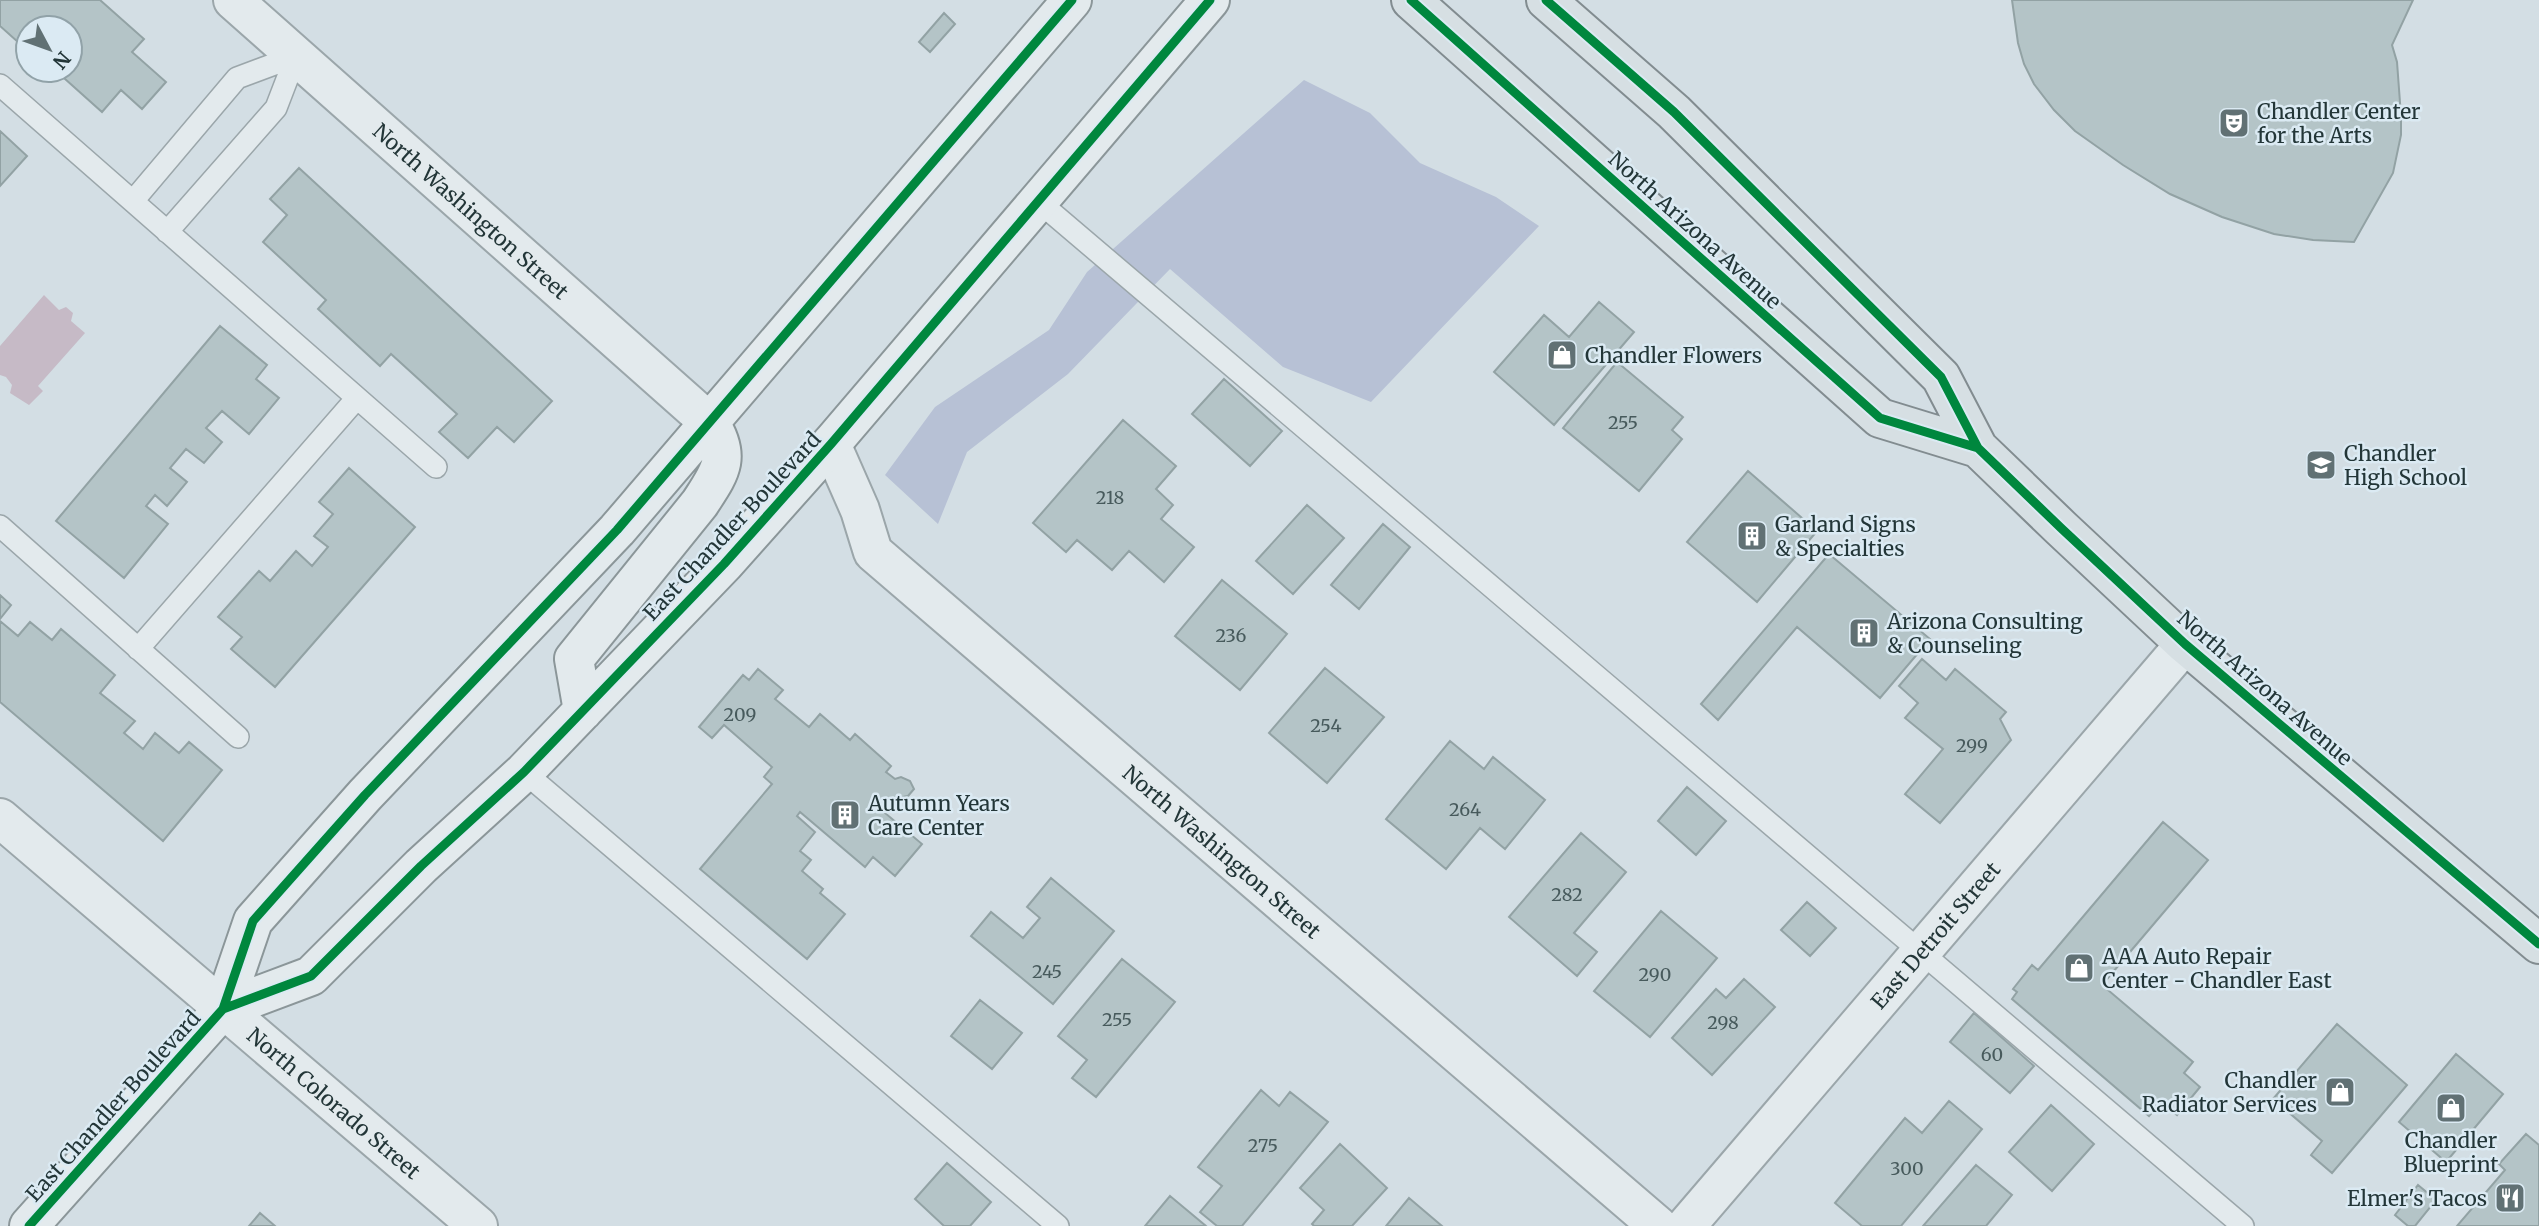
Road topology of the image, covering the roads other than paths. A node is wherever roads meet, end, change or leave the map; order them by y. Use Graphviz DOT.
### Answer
graph roads {
  1 [pos="233,0"];
  2 [pos="1072,0"];
  3 [pos="1210,0"];
  4 [pos="1411,0"];
  5 [pos="1546,0"];
  6 [pos="296,56"];
  7 [pos="0,85"];
  8 [pos="133,201"];
  9 [pos="1038,201"];
  10 [pos="167,232"];
  11 [pos="357,398"];
  12 [pos="710,423"];
  13 [pos="831,444"];
  14 [pos="1978,448"];
  15 [pos="436,467"];
  16 [pos="0,526"];
  17 [pos="2185,644"];
  18 [pos="138,649"];
  19 [pos="583,711"];
  20 [pos="238,737"];
  21 [pos="524,772"];
  22 [pos="0,818"];
  23 [pos="2539,944"];
  24 [pos="1921,952"];
  25 [pos="223,1009"];
  26 [pos="29,1226"];
  27 [pos="478,1226"];
  28 [pos="1058,1226"];
  29 [pos="1658,1226"];
  30 [pos="1686,1226"];
  31 [pos="2243,1226"];
  1 -- 6 [label="main road, North Washington Street"];
  2 -- 12 [label="main road, East Chandler Boulevard"];
  3 -- 9 [label="main road, East Chandler Boulevard"];
  4 -- 14 [label="main road, North Arizona Avenue"];
  5 -- 14 [label="main road, North Arizona Avenue"];
  6 -- 8 [label="lane"];
  6 -- 10 [label="lane"];
  6 -- 12 [label="main road, North Washington Street"];
  7 -- 8 [label="lane"];
  8 -- 10 [label="lane"];
  9 -- 13 [label="main road, East Chandler Boulevard"];
  9 -- 24 [label="lane"];
  10 -- 11 [label="lane"];
  11 -- 15 [label="lane"];
  11 -- 18 [label="lane"];
  12 -- 19 [label="main road"];
  12 -- 25 [label="main road, East Chandler Boulevard"];
  13 -- 19 [label="main road, East Chandler Boulevard"];
  13 -- 29 [label="main road, North Washington Street"];
  14 -- 17 [label="main road, North Arizona Avenue"];
  16 -- 18 [label="lane"];
  17 -- 23 [label="main road, North Arizona Avenue"];
  17 -- 24 [label="main road, East Detroit Street"];
  18 -- 20 [label="lane"];
  19 -- 21 [label="main road, East Chandler Boulevard"];
  21 -- 25 [label="main road, East Chandler Boulevard"];
  21 -- 28 [label="lane"];
  22 -- 25 [label="main road, North Colorado Street"];
  24 -- 30 [label="main road, East Detroit Street"];
  24 -- 31 [label="lane"];
  25 -- 26 [label="main road, East Chandler Boulevard"];
  25 -- 27 [label="main road, North Colorado Street"];
}
